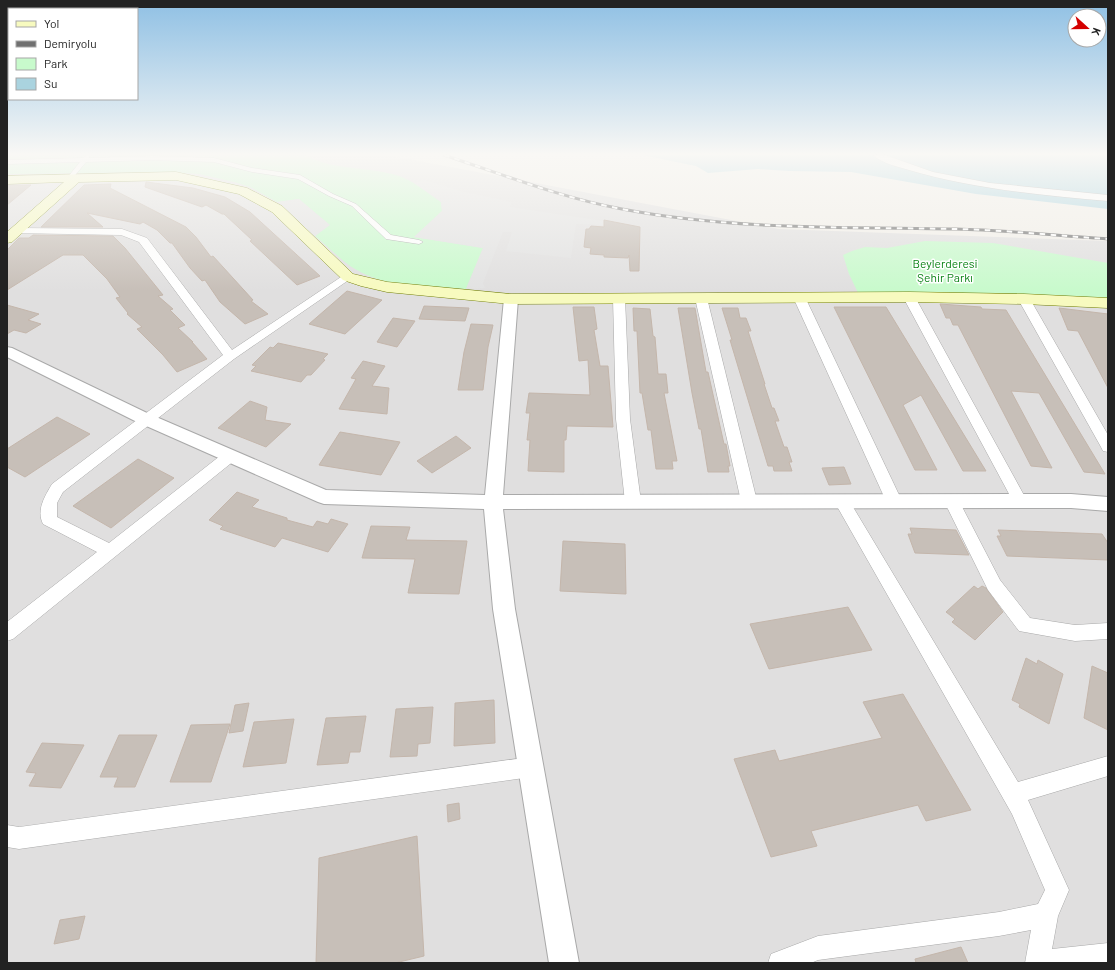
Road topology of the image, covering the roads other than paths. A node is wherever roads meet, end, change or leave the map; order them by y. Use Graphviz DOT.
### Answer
graph roads {
  1 [pos="50,200"];
  2 [pos="261,200"];
  3 [pos="342,200"];
  4 [pos="18,231"];
  5 [pos="7,239"];
  6 [pos="419,242"];
  7 [pos="348,277"];
  8 [pos="799,297"];
  9 [pos="909,297"];
  10 [pos="619,298"];
  11 [pos="701,298"];
  12 [pos="511,299"];
  13 [pos="1024,299"];
  14 [pos="1108,303"];
  15 [pos="7,351"];
  16 [pos="230,356"];
  17 [pos="147,420"];
  18 [pos="1108,447"];
  19 [pos="230,456"];
  20 [pos="749,501"];
  21 [pos="842,501"];
  22 [pos="894,501"];
  23 [pos="952,501"];
  24 [pos="1020,501"];
  25 [pos="492,502"];
  26 [pos="633,502"];
  27 [pos="1108,504"];
  28 [pos="111,551"];
  29 [pos="1108,631"];
  30 [pos="7,633"];
  31 [pos="1108,766"];
  32 [pos="531,767"];
  33 [pos="1013,794"];
  34 [pos="7,836"];
  35 [pos="1046,916"];
  36 [pos="1108,955"];
  37 [pos="564,963"];
  38 [pos="780,963"];
  39 [pos="1037,963"];
  40 [pos="1041,963"];
  1 -- 4 [label="main road"];
  2 -- 7 [label="main road"];
  3 -- 6 [label="street"];
  4 -- 5 [label="main road"];
  4 -- 16 [label="street"];
  7 -- 12 [label="main road"];
  7 -- 16 [label="street"];
  8 -- 9 [label="main road"];
  8 -- 11 [label="main road"];
  8 -- 22 [label="street"];
  9 -- 13 [label="main road"];
  9 -- 24 [label="street"];
  10 -- 11 [label="main road"];
  10 -- 12 [label="main road"];
  10 -- 26 [label="street"];
  11 -- 20 [label="street"];
  12 -- 25 [label="street"];
  13 -- 14 [label="main road"];
  13 -- 18 [label="street"];
  15 -- 17 [label="street"];
  16 -- 17 [label="street"];
  17 -- 19 [label="street"];
  17 -- 28 [label="street"];
  19 -- 25 [label="street"];
  19 -- 28 [label="street"];
  20 -- 21 [label="street"];
  20 -- 26 [label="street"];
  21 -- 22 [label="street"];
  21 -- 33 [label="street"];
  22 -- 23 [label="street"];
  23 -- 24 [label="street"];
  23 -- 29 [label="street"];
  24 -- 27 [label="street"];
  25 -- 26 [label="street"];
  25 -- 32 [label="street"];
  28 -- 30 [label="street"];
  31 -- 33 [label="street"];
  32 -- 34 [label="street"];
  32 -- 37 [label="street"];
  33 -- 35 [label="street"];
  35 -- 38 [label="street"];
  35 -- 39 [label="street"];
  36 -- 40 [label="street"];
}
